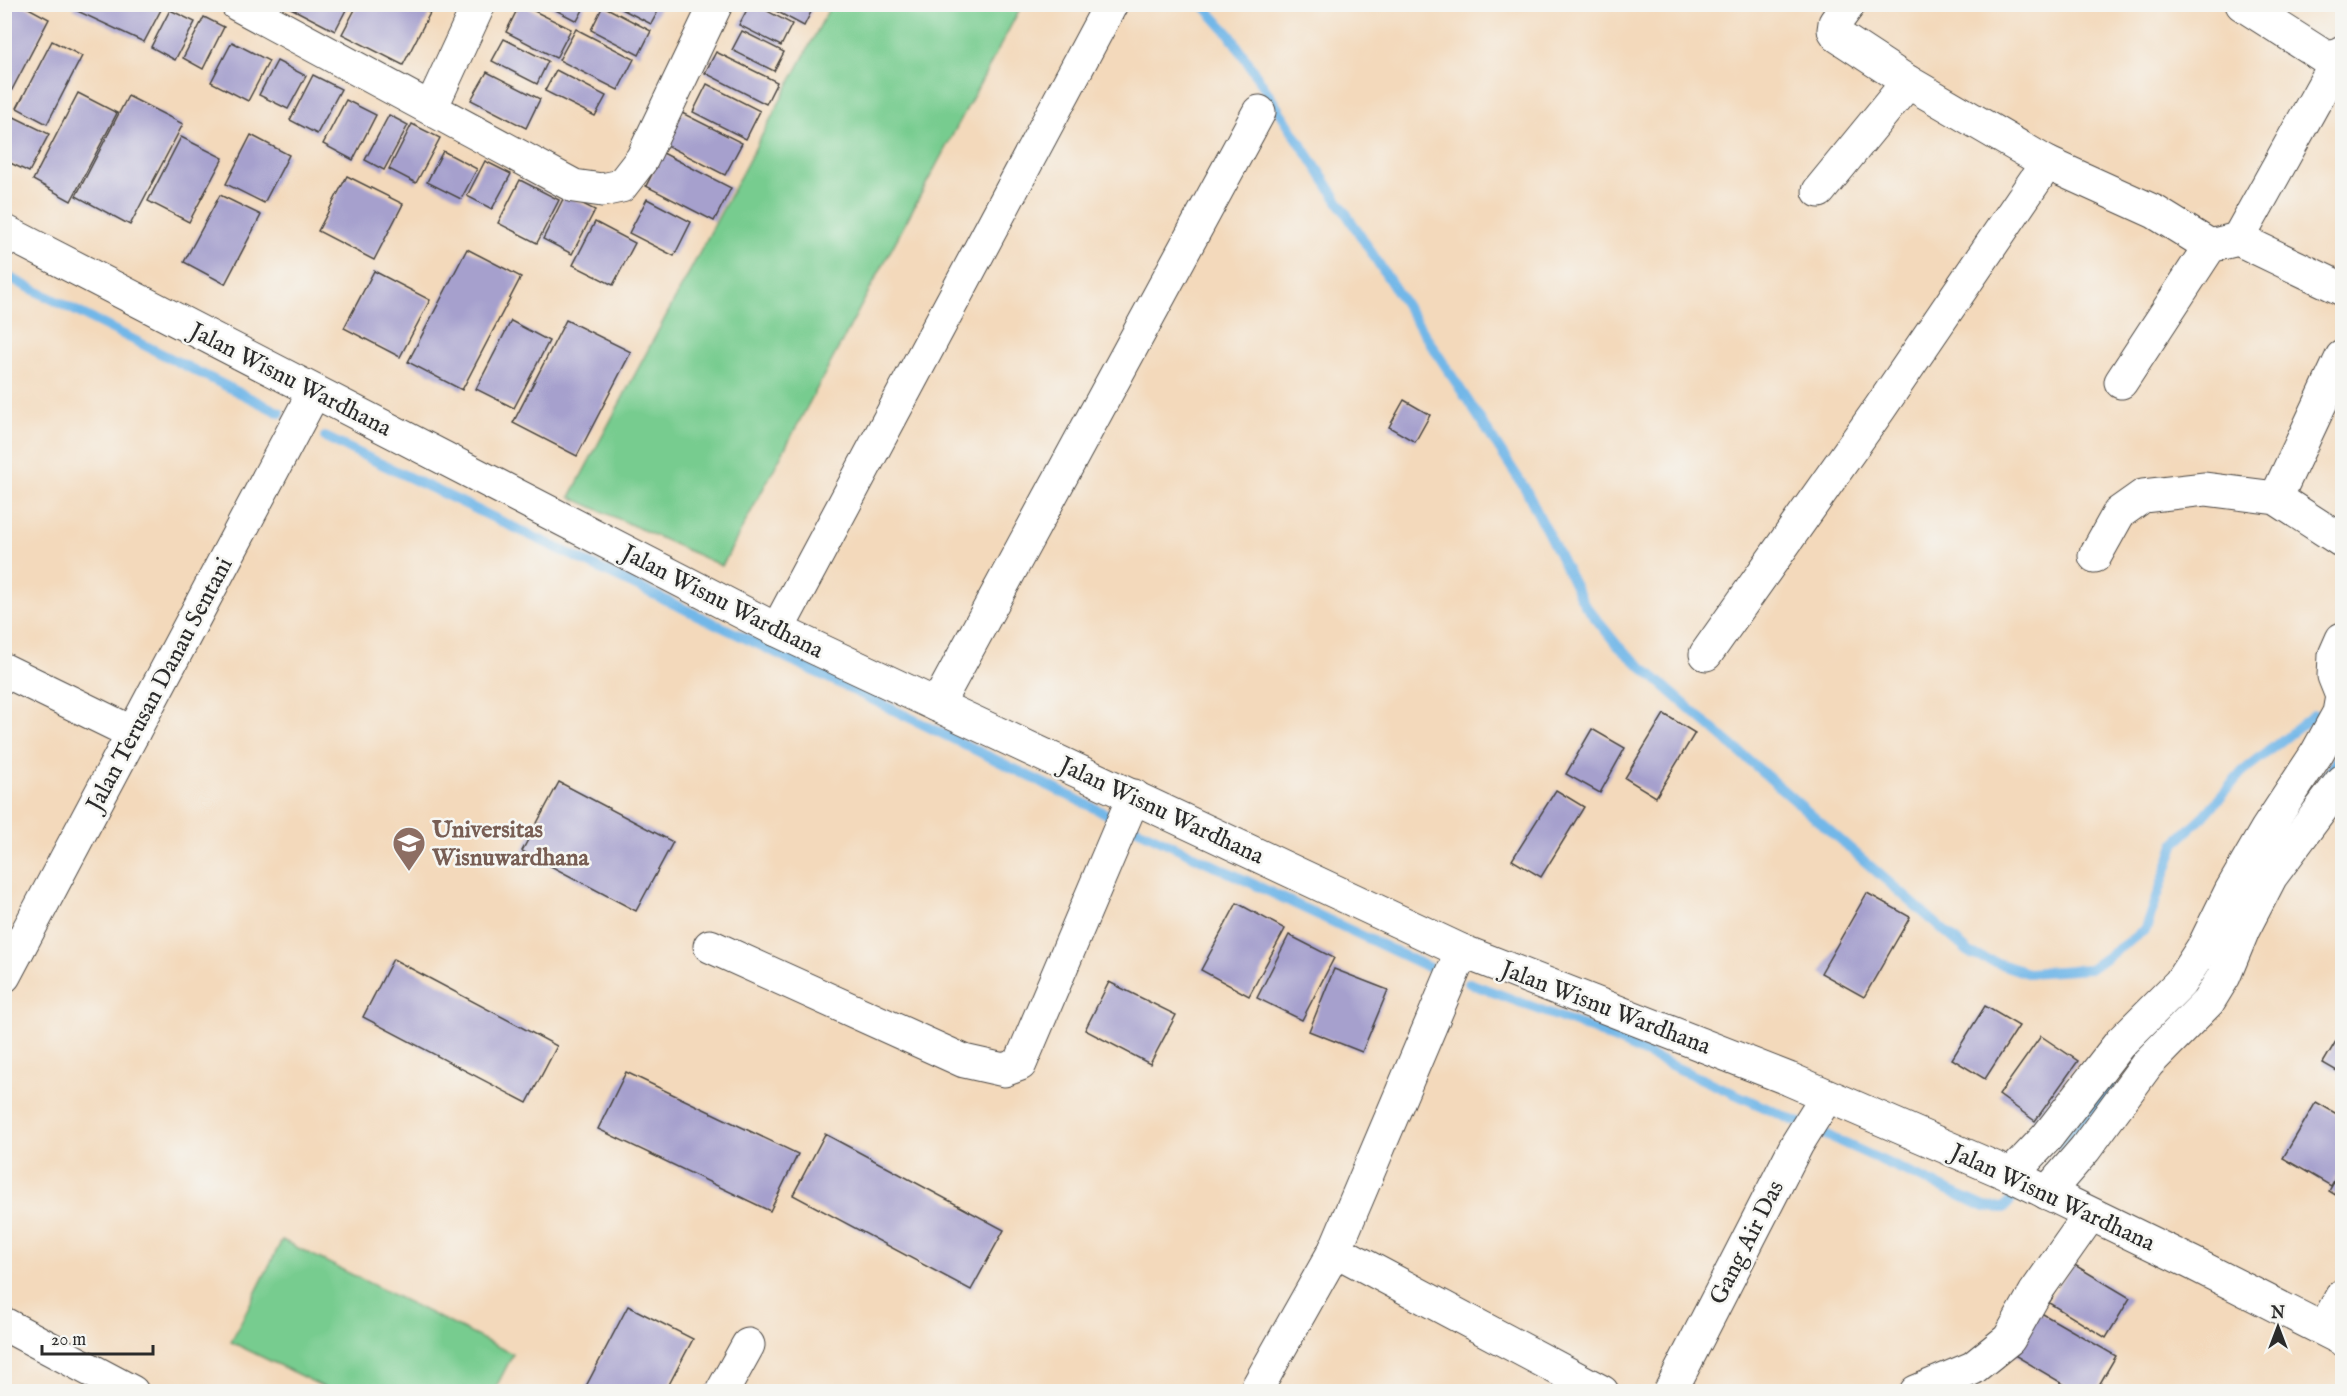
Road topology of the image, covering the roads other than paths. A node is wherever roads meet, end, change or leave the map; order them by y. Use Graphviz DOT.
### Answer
graph roads {
  1 [pos="237,4"];
  2 [pos="479,4"];
  3 [pos="716,4"];
  4 [pos="1111,4"];
  5 [pos="1849,4"];
  6 [pos="2242,4"];
  7 [pos="2340,61"];
  8 [pos="1908,82"];
  9 [pos="431,108"];
  10 [pos="1258,112"];
  11 [pos="2047,163"];
  12 [pos="1819,191"];
  13 [pos="4,231"];
  14 [pos="2224,242"];
  15 [pos="2343,289"];
  16 [pos="2343,357"];
  17 [pos="2121,382"];
  18 [pos="314,392"];
  19 [pos="2276,498"];
  20 [pos="2343,541"];
  21 [pos="2095,556"];
  22 [pos="777,630"];
  23 [pos="2343,639"];
  24 [pos="1707,654"];
  25 [pos="4,670"];
  26 [pos="937,705"];
  27 [pos="2338,711"];
  28 [pos="133,733"];
  29 [pos="2343,782"];
  30 [pos="1126,815"];
  31 [pos="711,946"];
  32 [pos="1462,951"];
  33 [pos="4,976"];
  34 [pos="2133,1052"];
  35 [pos="1813,1119"];
  36 [pos="2028,1184"];
  37 [pos="2091,1215"];
  38 [pos="1335,1250"];
  39 [pos="2343,1296"];
  40 [pos="4,1324"];
  41 [pos="2333,1334"];
  42 [pos="748,1345"];
  43 [pos="132,1392"];
  44 [pos="722,1392"];
  45 [pos="1255,1392"];
  46 [pos="1602,1392"];
  47 [pos="1670,1392"];
  48 [pos="1916,1392"];
  1 -- 9 [label="street"];
  2 -- 9 [label="street"];
  3 -- 9 [label="street"];
  4 -- 22 [label="street"];
  5 -- 8 [label="street"];
  6 -- 7 [label="street"];
  7 -- 14 [label="street"];
  8 -- 11 [label="street"];
  8 -- 12 [label="street"];
  10 -- 26 [label="street"];
  11 -- 14 [label="street"];
  11 -- 24 [label="street"];
  13 -- 18 [label="street, Jalan Wisnu Wardhana"];
  14 -- 15 [label="street"];
  14 -- 17 [label="street"];
  16 -- 19 [label="street"];
  18 -- 22 [label="street, Jalan Wisnu Wardhana"];
  18 -- 28 [label="street, Jalan Terusan Danau Sentani"];
  19 -- 20 [label="street"];
  19 -- 21 [label="street"];
  22 -- 26 [label="street, Jalan Wisnu Wardhana"];
  23 -- 27 [label="street"];
  25 -- 28 [label="street"];
  26 -- 30 [label="street, Jalan Wisnu Wardhana"];
  27 -- 34 [label="street"];
  28 -- 33 [label="street, Jalan Terusan Danau Sentani"];
  29 -- 34 [label="street"];
  30 -- 31 [label="street"];
  30 -- 32 [label="street, Jalan Wisnu Wardhana"];
  32 -- 35 [label="street, Jalan Wisnu Wardhana"];
  32 -- 38 [label="street"];
  34 -- 36 [label="street"];
  35 -- 36 [label="street, Jalan Wisnu Wardhana"];
  35 -- 47 [label="street, Gang Air Das"];
  36 -- 37 [label="street, Jalan Wisnu Wardhana"];
  37 -- 41 [label="street, Jalan Wisnu Wardhana"];
  37 -- 48 [label="street"];
  38 -- 45 [label="street"];
  38 -- 46 [label="street"];
  39 -- 41 [label="street"];
  40 -- 43 [label="street"];
  42 -- 44 [label="street"];
}
